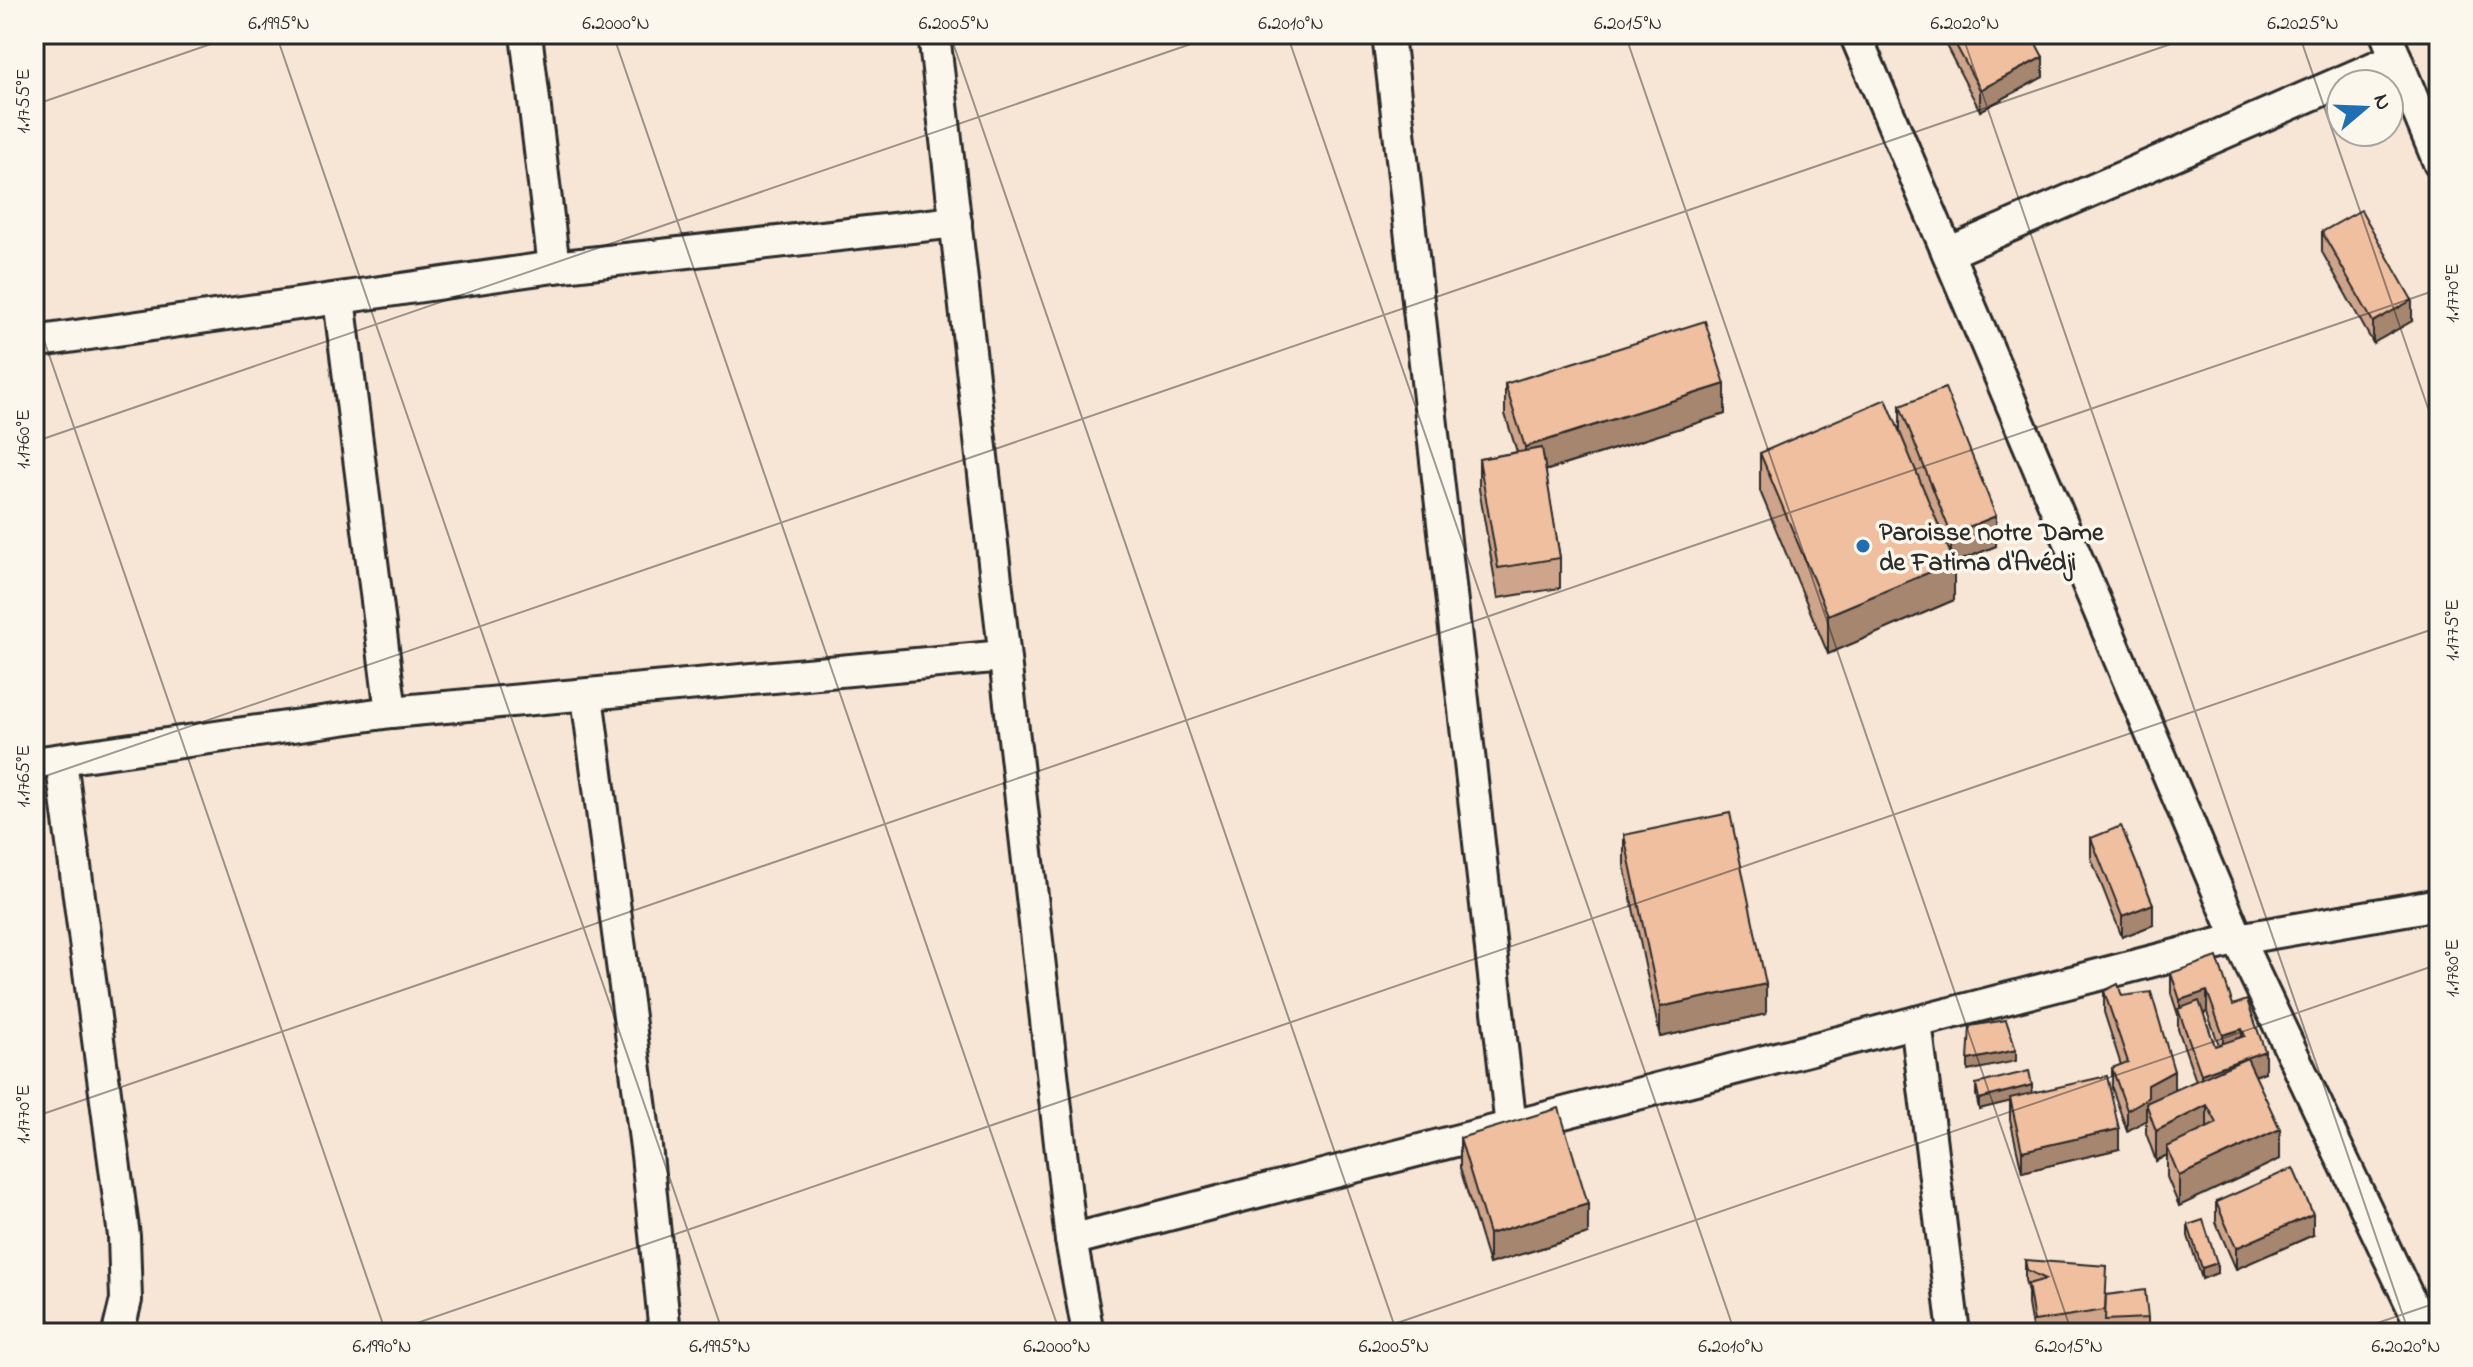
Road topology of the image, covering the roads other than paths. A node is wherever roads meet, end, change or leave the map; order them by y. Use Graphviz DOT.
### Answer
graph roads {
  1 [pos="526,34"];
  2 [pos="934,34"];
  3 [pos="1388,34"];
  4 [pos="1855,34"];
  5 [pos="2391,46"];
  6 [pos="2439,163"];
  7 [pos="956,222"];
  8 [pos="1948,253"];
  9 [pos="554,267"];
  10 [pos="339,299"];
  11 [pos="34,342"];
  12 [pos="1004,656"];
  13 [pos="587,696"];
  14 [pos="391,712"];
  15 [pos="48,762"];
  16 [pos="2439,904"];
  17 [pos="2238,939"];
  18 [pos="1916,1022"];
  19 [pos="1511,1127"];
  20 [pos="1071,1240"];
  21 [pos="118,1333"];
  22 [pos="665,1333"];
  23 [pos="1088,1333"];
  24 [pos="1954,1333"];
  25 [pos="2425,1333"];
  1 -- 9 [label="street"];
  2 -- 7 [label="street"];
  3 -- 19 [label="street"];
  4 -- 8 [label="street"];
  5 -- 6 [label="street"];
  5 -- 8 [label="street"];
  7 -- 9 [label="street"];
  7 -- 12 [label="street"];
  8 -- 17 [label="street"];
  9 -- 10 [label="street"];
  10 -- 11 [label="street"];
  10 -- 14 [label="street"];
  12 -- 13 [label="street"];
  12 -- 20 [label="street"];
  13 -- 14 [label="street"];
  13 -- 22 [label="street"];
  14 -- 15 [label="street"];
  15 -- 21 [label="street"];
  16 -- 17 [label="street"];
  17 -- 18 [label="street"];
  17 -- 25 [label="street"];
  18 -- 19 [label="street"];
  18 -- 24 [label="street"];
  19 -- 20 [label="street"];
  20 -- 23 [label="street"];
}
